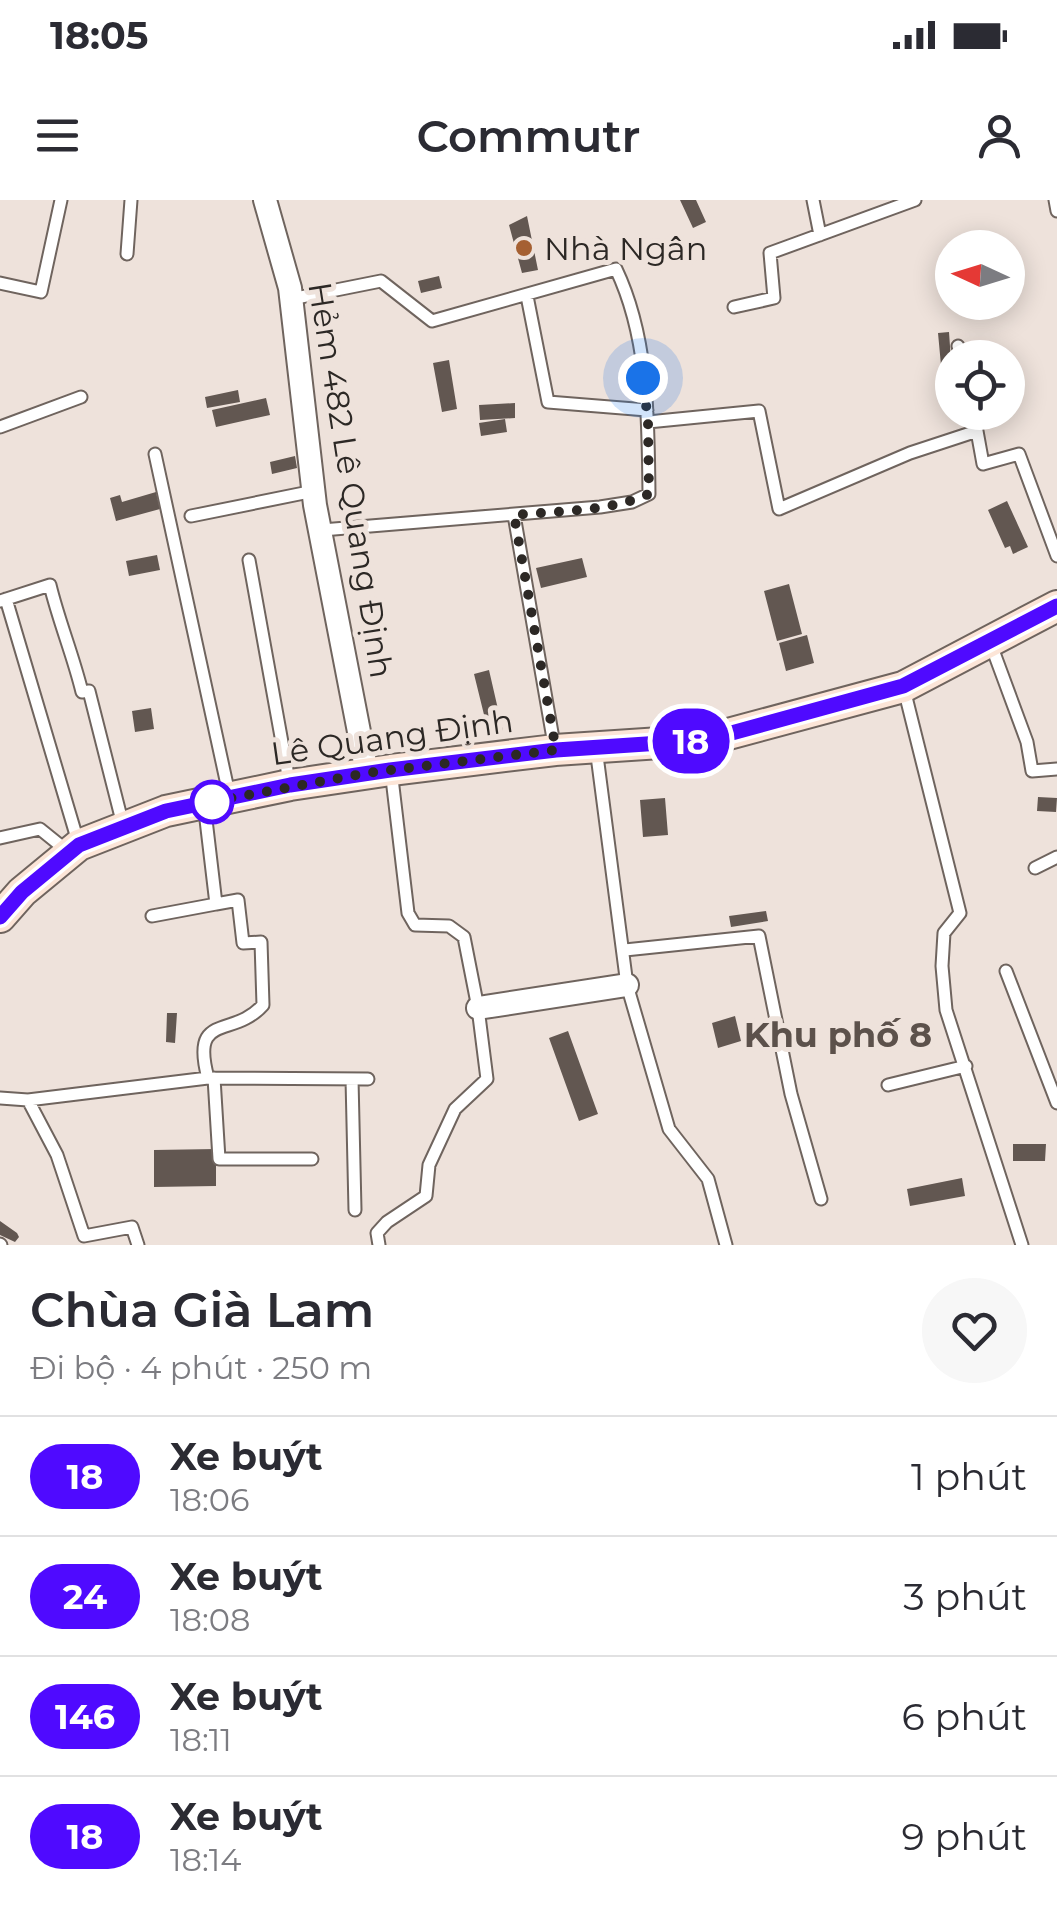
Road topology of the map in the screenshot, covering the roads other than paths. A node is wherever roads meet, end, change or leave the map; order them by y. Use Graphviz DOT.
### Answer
graph roads {
  1 [pos="61,200"];
  2 [pos="132,200"];
  3 [pos="264,200"];
  4 [pos="813,200"];
  5 [pos="915,200"];
  6 [pos="1055,200"];
  7 [pos="1057,211"];
  8 [pos="820,235"];
  9 [pos="127,254"];
  10 [pos="0,283"];
  11 [pos="526,296"];
  12 [pos="291,300"];
  13 [pos="734,308"];
  14 [pos="82,397"];
  15 [pos="648,416"];
  16 [pos="0,427"];
  17 [pos="978,431"];
  18 [pos="155,454"];
  19 [pos="314,491"];
  20 [pos="514,515"];
  21 [pos="191,516"];
  22 [pos="322,530"];
  23 [pos="1057,556"];
  24 [pos="248,560"];
  25 [pos="3,600"];
  26 [pos="1057,606"];
  27 [pos="990,642"];
  28 [pos="903,686"];
  29 [pos="596,747"];
  30 [pos="556,750"];
  31 [pos="1057,769"];
  32 [pos="379,771"];
  33 [pos="290,785"];
  34 [pos="217,801"];
  35 [pos="123,826"];
  36 [pos="0,838"];
  37 [pos="74,849"];
  38 [pos="1057,857"];
  39 [pos="1035,868"];
  40 [pos="216,904"];
  41 [pos="152,916"];
  42 [pos="0,917"];
  43 [pos="625,950"];
  44 [pos="1006,971"];
  45 [pos="627,985"];
  46 [pos="478,1008"];
  47 [pos="966,1066"];
  48 [pos="211,1078"];
  49 [pos="352,1079"];
  50 [pos="368,1079"];
  51 [pos="888,1085"];
  52 [pos="0,1098"];
  53 [pos="28,1100"];
  54 [pos="1057,1103"];
  55 [pos="312,1159"];
  56 [pos="821,1198"];
  57 [pos="355,1210"];
  58 [pos="84,1241"];
  59 [pos="138,1245"];
  60 [pos="379,1245"];
  61 [pos="726,1245"];
  62 [pos="1022,1245"];
  1 -- 10 [label="lane"];
  2 -- 9 [label="lane"];
  3 -- 12 [label="street, Hẻm 482 Lê Quang Định"];
  4 -- 8 [label="lane"];
  5 -- 8 [label="lane"];
  6 -- 7 [label="lane"];
  8 -- 13 [label="lane"];
  11 -- 12 [label="lane"];
  11 -- 15 [label="lane"];
  11 -- 15 [label="lane"];
  12 -- 19 [label="street, Hẻm 482 Lê Quang Định"];
  14 -- 16 [label="lane"];
  15 -- 17 [label="lane"];
  15 -- 20 [label="lane"];
  17 -- 23 [label="lane"];
  18 -- 34 [label="lane"];
  19 -- 21 [label="lane"];
  19 -- 22 [label="street, Hẻm 482 Lê Quang Định"];
  20 -- 22 [label="lane"];
  20 -- 30 [label="lane"];
  22 -- 32 [label="street, Hẻm 482 Lê Quang Định"];
  24 -- 33 [label="lane"];
  25 -- 35 [label="lane"];
  25 -- 37 [label="lane"];
  26 -- 27 [label="main road, Lê Quang Định"];
  27 -- 28 [label="main road, Lê Quang Định"];
  27 -- 31 [label="lane"];
  28 -- 29 [label="main road, Lê Quang Định"];
  28 -- 47 [label="lane"];
  29 -- 30 [label="main road, Lê Quang Định"];
  29 -- 43 [label="lane"];
  30 -- 32 [label="main road, Lê Quang Định"];
  32 -- 33 [label="main road, Lê Quang Định"];
  32 -- 46 [label="lane"];
  33 -- 34 [label="main road, Lê Quang Định"];
  34 -- 35 [label="main road, Lê Quang Định"];
  34 -- 40 [label="lane"];
  35 -- 37 [label="main road, Lê Quang Định"];
  36 -- 37 [label="lane"];
  37 -- 42 [label="main road, Lê Quang Định"];
  38 -- 39 [label="lane"];
  40 -- 41 [label="lane"];
  40 -- 48 [label="lane"];
  43 -- 45 [label="lane"];
  43 -- 56 [label="lane"];
  44 -- 54 [label="lane"];
  45 -- 46 [label="street"];
  45 -- 61 [label="lane"];
  46 -- 60 [label="lane"];
  47 -- 51 [label="lane"];
  47 -- 62 [label="lane"];
  48 -- 49 [label="lane"];
  48 -- 53 [label="lane"];
  48 -- 55 [label="lane"];
  49 -- 50 [label="lane"];
  49 -- 57 [label="lane"];
  52 -- 53 [label="lane"];
  53 -- 58 [label="lane"];
  58 -- 59 [label="lane"];
}
